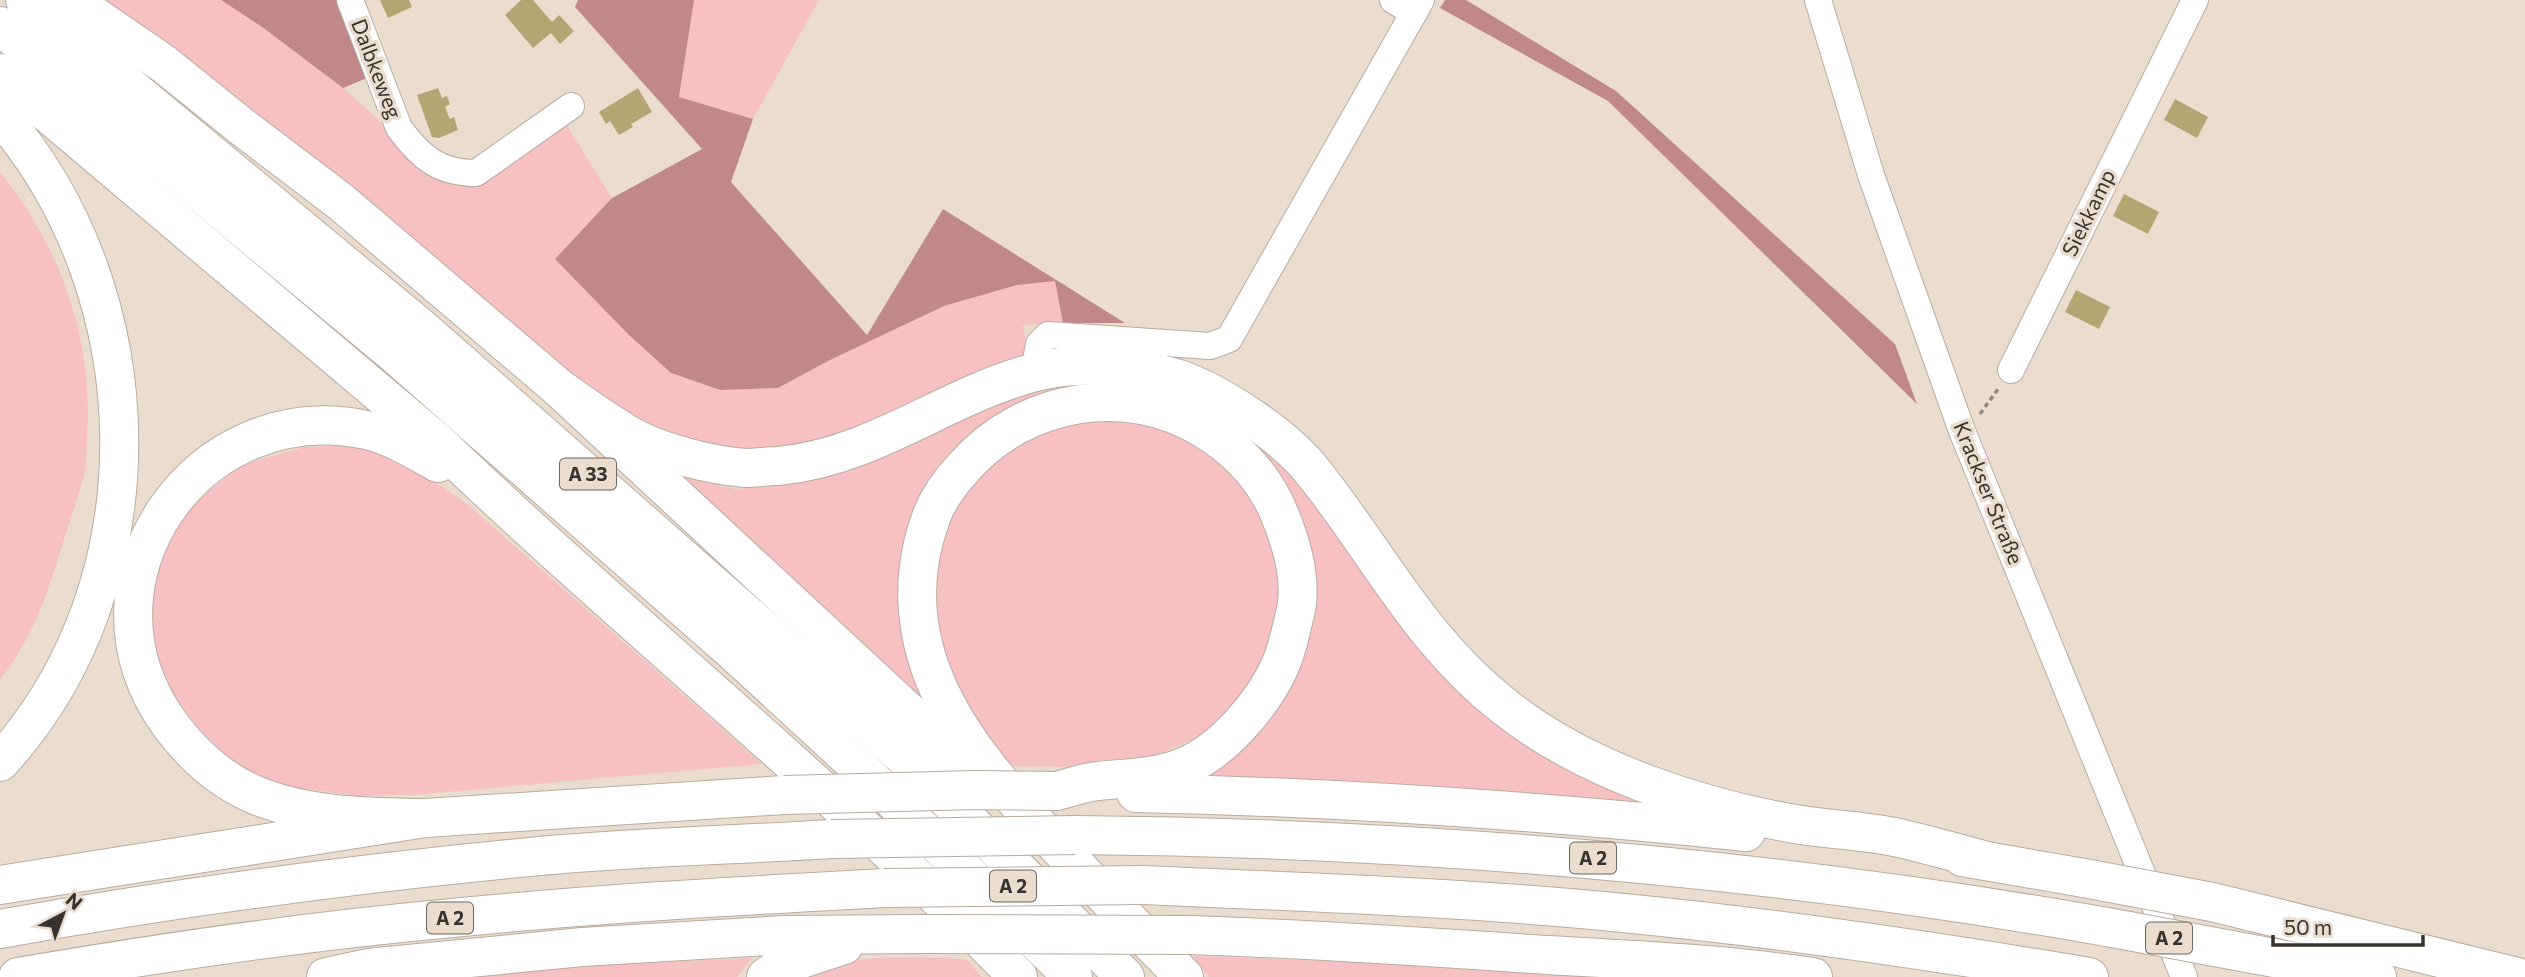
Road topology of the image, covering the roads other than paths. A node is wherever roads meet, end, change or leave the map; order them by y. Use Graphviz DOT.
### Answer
graph roads {
  1 [pos="25,0"];
  2 [pos="71,0"];
  3 [pos="350,0"];
  4 [pos="1818,0"];
  5 [pos="2195,0"];
  6 [pos="1409,4"];
  7 [pos="0,26"];
  8 [pos="0,73"];
  9 [pos="571,106"];
  10 [pos="0,116"];
  11 [pos="2011,370"];
  12 [pos="1034,372"];
  13 [pos="559,388"];
  14 [pos="496,499"];
  15 [pos="0,762"];
  16 [pos="1056,791"];
  17 [pos="425,818"];
  18 [pos="1075,850"];
  19 [pos="1987,860"];
  20 [pos="898,881"];
  21 [pos="0,885"];
  22 [pos="0,929"];
  23 [pos="889,933"];
  24 [pos="1586,957"];
  25 [pos="18,977"];
  26 [pos="326,977"];
  27 [pos="766,977"];
  28 [pos="998,977"];
  29 [pos="1018,977"];
  30 [pos="1073,977"];
  31 [pos="1125,977"];
  32 [pos="1184,977"];
  33 [pos="1657,977"];
  34 [pos="1813,977"];
  35 [pos="2089,977"];
  36 [pos="2184,977"];
  37 [pos="2377,977"];
  38 [pos="2517,977"];
  1 -- 31 [label="highway, A 33"];
  2 -- 13 [label="highway"];
  3 -- 9 [label="street, Dalbkeweg"];
  4 -- 36 [label="street, Krackser Straße"];
  5 -- 11 [label="street, Siekkamp"];
  6 -- 12 [label="street"];
  7 -- 30 [label="highway, A 33"];
  8 -- 14 [label="highway"];
  10 -- 15 [label="highway"];
  12 -- 13 [label="highway"];
  12 -- 19 [label="highway"];
  13 -- 18 [label="highway"];
  14 -- 17 [label="highway"];
  14 -- 20 [label="highway"];
  16 -- 17 [label="highway, bridge"];
  16 -- 18 [label="highway"];
  16 -- 19 [label="highway"];
  17 -- 21 [label="highway"];
  18 -- 22 [label="highway, A 2, bridge"];
  18 -- 32 [label="highway"];
  18 -- 37 [label="highway, A 2, bridge"];
  19 -- 38 [label="highway, bridge"];
  20 -- 25 [label="highway, A 2"];
  20 -- 28 [label="highway"];
  20 -- 29 [label="highway"];
  20 -- 35 [label="highway, A 2, bridge"];
  23 -- 24 [label="highway, bridge"];
  23 -- 26 [label="highway"];
  23 -- 27 [label="highway"];
  24 -- 33 [label="highway"];
  24 -- 34 [label="highway"];
}
